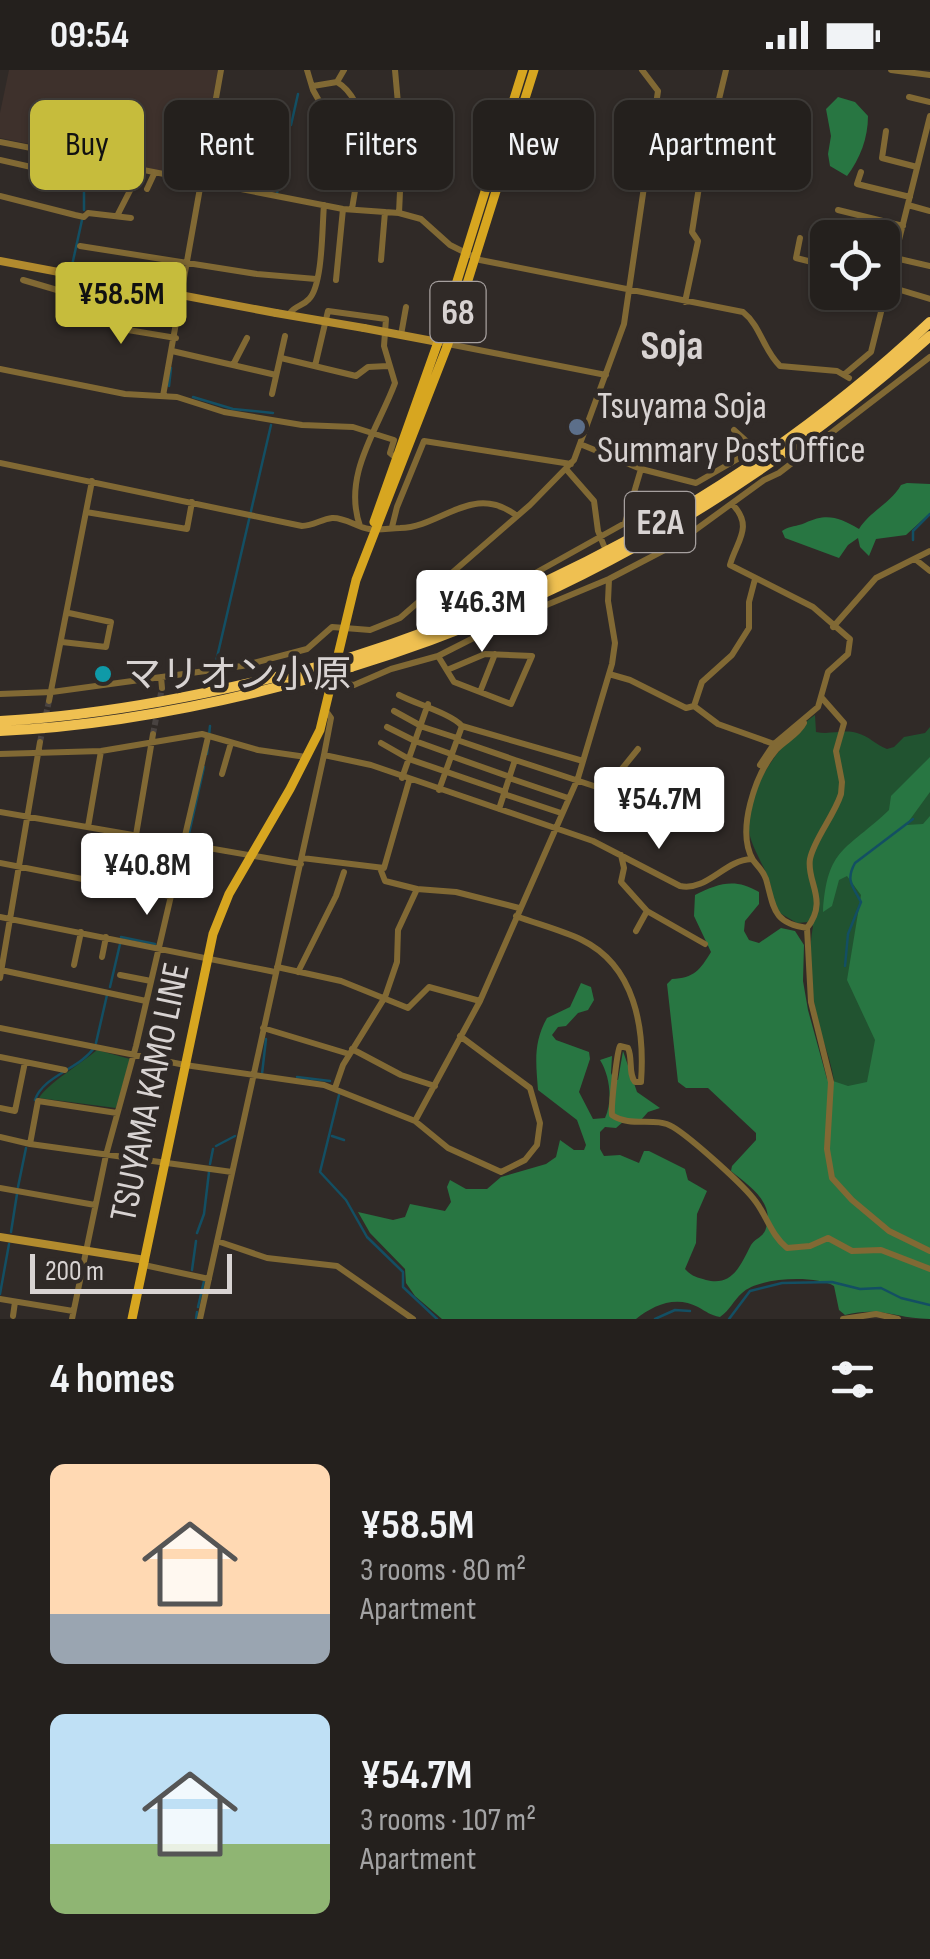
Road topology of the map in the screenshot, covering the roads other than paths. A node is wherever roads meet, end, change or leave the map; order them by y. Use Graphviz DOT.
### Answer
graph roads {
  1 [pos="221,70"];
  2 [pos="307,70"];
  3 [pos="344,70"];
  4 [pos="395,70"];
  5 [pos="522,70"];
  6 [pos="534,70"];
  7 [pos="642,70"];
  8 [pos="726,70"];
  9 [pos="892,70"];
  10 [pos="930,75"];
  11 [pos="337,82"];
  12 [pos="313,86"];
  13 [pos="909,97"];
  14 [pos="215,100"];
  15 [pos="318,100"];
  16 [pos="353,100"];
  17 [pos="930,102"];
  18 [pos="930,116"];
  19 [pos="886,131"];
  20 [pos="0,142"];
  21 [pos="30,148"];
  22 [pos="0,160"];
  23 [pos="30,166"];
  24 [pos="917,168"];
  25 [pos="144,172"];
  26 [pos="862,172"];
  27 [pos="154,174"];
  28 [pos="164,176"];
  29 [pos="146,189"];
  30 [pos="130,190"];
  31 [pos="199,190"];
  32 [pos="239,190"];
  33 [pos="352,190"];
  34 [pos="0,196"];
  35 [pos="909,201"];
  36 [pos="324,205"];
  37 [pos="347,209"];
  38 [pos="838,210"];
  39 [pos="930,211"];
  40 [pos="385,212"];
  41 [pos="399,213"];
  42 [pos="117,216"];
  43 [pos="131,218"];
  44 [pos="903,226"];
  45 [pos="900,237"];
  46 [pos="800,238"];
  47 [pos="80,246"];
  48 [pos="470,256"];
  49 [pos="900,257"];
  50 [pos="381,260"];
  51 [pos="0,261"];
  52 [pos="188,262"];
  53 [pos="810,262"];
  54 [pos="930,266"];
  55 [pos="316,279"];
  56 [pos="23,280"];
  57 [pos="336,280"];
  58 [pos="900,287"];
  59 [pos="630,292"];
  60 [pos="183,296"];
  61 [pos="930,298"];
  62 [pos="132,302"];
  63 [pos="685,302"];
  64 [pos="406,307"];
  65 [pos="180,310"];
  66 [pos="880,310"];
  67 [pos="290,312"];
  68 [pos="930,322"];
  69 [pos="386,332"];
  70 [pos="401,335"];
  71 [pos="285,336"];
  72 [pos="930,336"];
  73 [pos="176,338"];
  74 [pos="247,338"];
  75 [pos="443,343"];
  76 [pos="172,351"];
  77 [pos="930,357"];
  78 [pos="281,358"];
  79 [pos="233,365"];
  80 [pos="316,366"];
  81 [pos="389,366"];
  82 [pos="0,369"];
  83 [pos="276,375"];
  84 [pos="606,375"];
  85 [pos="272,394"];
  86 [pos="163,396"];
  87 [pos="734,430"];
  88 [pos="372,435"];
  89 [pos="764,443"];
  90 [pos="580,444"];
  91 [pos="755,448"];
  92 [pos="398,458"];
  93 [pos="0,464"];
  94 [pos="568,466"];
  95 [pos="640,469"];
  96 [pos="92,480"];
  97 [pos="192,502"];
  98 [pos="728,506"];
  99 [pos="86,512"];
  100 [pos="518,516"];
  101 [pos="360,527"];
  102 [pos="392,527"];
  103 [pos="374,530"];
  104 [pos="602,542"];
  105 [pos="930,551"];
  106 [pos="915,560"];
  107 [pos="930,571"];
  108 [pos="609,579"];
  109 [pos="755,579"];
  110 [pos="521,581"];
  111 [pos="68,614"];
  112 [pos="834,626"];
  113 [pos="344,628"];
  114 [pos="62,642"];
  115 [pos="495,654"];
  116 [pos="438,656"];
  117 [pos="352,662"];
  118 [pos="402,666"];
  119 [pos="447,670"];
  120 [pos="319,672"];
  121 [pos="608,674"];
  122 [pos="161,677"];
  123 [pos="393,677"];
  124 [pos="333,682"];
  125 [pos="162,688"];
  126 [pos="480,692"];
  127 [pos="0,694"];
  128 [pos="400,695"];
  129 [pos="51,697"];
  130 [pos="822,698"];
  131 [pos="427,706"];
  132 [pos="694,706"];
  133 [pos="394,711"];
  134 [pos="326,712"];
  135 [pos="0,721"];
  136 [pos="804,722"];
  137 [pos="387,726"];
  138 [pos="420,726"];
  139 [pos="462,726"];
  140 [pos="0,732"];
  141 [pos="153,734"];
  142 [pos="208,737"];
  143 [pos="456,739"];
  144 [pos="508,740"];
  145 [pos="40,742"];
  146 [pos="415,742"];
  147 [pos="231,743"];
  148 [pos="381,743"];
  149 [pos="150,744"];
  150 [pos="774,744"];
  151 [pos="638,749"];
  152 [pos="101,750"];
  153 [pos="38,753"];
  154 [pos="0,754"];
  155 [pos="324,754"];
  156 [pos="451,755"];
  157 [pos="307,758"];
  158 [pos="409,759"];
  159 [pos="513,760"];
  160 [pos="583,761"];
  161 [pos="760,764"];
  162 [pos="445,772"];
  163 [pos="222,774"];
  164 [pos="510,777"];
  165 [pos="406,779"];
  166 [pos="576,782"];
  167 [pos="439,790"];
  168 [pos="504,794"];
  169 [pos="568,798"];
  170 [pos="499,809"];
  171 [pos="0,812"];
  172 [pos="561,813"];
  173 [pos="28,817"];
  174 [pos="88,828"];
  175 [pos="554,829"];
  176 [pos="136,835"];
  177 [pos="183,844"];
  178 [pos="251,854"];
  179 [pos="620,854"];
  180 [pos="752,859"];
  181 [pos="302,861"];
  182 [pos="0,864"];
  183 [pos="18,867"];
  184 [pos="380,868"];
  185 [pos="344,872"];
  186 [pos="417,889"];
  187 [pos="170,896"];
  188 [pos="647,911"];
  189 [pos="517,912"];
  190 [pos="4,918"];
  191 [pos="808,928"];
  192 [pos="636,931"];
  193 [pos="80,932"];
  194 [pos="106,938"];
  195 [pos="704,944"];
  196 [pos="159,948"];
  197 [pos="102,956"];
  198 [pos="207,957"];
  199 [pos="74,965"];
  200 [pos="276,969"];
  201 [pos="1,970"];
  202 [pos="298,972"];
  203 [pos="120,975"];
  204 [pos="0,978"];
  205 [pos="151,981"];
  206 [pos="383,1000"];
  207 [pos="146,1001"];
  208 [pos="480,1002"];
  209 [pos="0,1028"];
  210 [pos="263,1028"];
  211 [pos="460,1036"];
  212 [pos="351,1052"];
  213 [pos="134,1054"];
  214 [pos="0,1057"];
  215 [pos="24,1062"];
  216 [pos="185,1066"];
  217 [pos="65,1070"];
  218 [pos="253,1077"];
  219 [pos="434,1086"];
  220 [pos="335,1088"];
  221 [pos="0,1108"];
  222 [pos="117,1114"];
  223 [pos="415,1121"];
  224 [pos="0,1137"];
  225 [pos="30,1144"];
  226 [pos="106,1156"];
  227 [pos="164,1164"];
  228 [pos="232,1172"];
  229 [pos="0,1188"];
  230 [pos="94,1205"];
  231 [pos="0,1236"];
  232 [pos="217,1241"];
  233 [pos="84,1250"];
  234 [pos="930,1252"];
  235 [pos="144,1263"];
  236 [pos="930,1269"];
  237 [pos="209,1279"];
  238 [pos="0,1299"];
  239 [pos="15,1302"];
  240 [pos="72,1315"];
  241 [pos="13,1316"];
  242 [pos="132,1319"];
  243 [pos="200,1319"];
  244 [pos="412,1319"];
  245 [pos="844,1319"];
  246 [pos="898,1319"];
  1 -- 14 [label="street"];
  2 -- 12 [label="street"];
  3 -- 11 [label="street"];
  4 -- 41 [label="street"];
  5 -- 48 [label="main road, TSUYAMA KAMO LINE / 68"];
  6 -- 48 [label="main road, TSUYAMA KAMO LINE / 68"];
  7 -- 59 [label="street"];
  8 -- 63 [label="street"];
  9 -- 10 [label="street"];
  11 -- 12 [label="street"];
  11 -- 16 [label="street"];
  12 -- 15 [label="street"];
  13 -- 17 [label="street"];
  18 -- 24 [label="street"];
  19 -- 24 [label="street"];
  20 -- 21 [label="street"];
  22 -- 23 [label="street"];
  24 -- 35 [label="street"];
  25 -- 27 [label="street"];
  26 -- 35 [label="street"];
  27 -- 28 [label="street"];
  27 -- 29 [label="street"];
  30 -- 42 [label="street"];
  31 -- 52 [label="street"];
  32 -- 36 [label="street"];
  33 -- 37 [label="street"];
  34 -- 42 [label="street"];
  35 -- 39 [label="street"];
  35 -- 44 [label="street"];
  36 -- 37 [label="street"];
  36 -- 55 [label="street"];
  37 -- 40 [label="street"];
  37 -- 57 [label="street"];
  38 -- 44 [label="street"];
  40 -- 41 [label="street"];
  40 -- 50 [label="street"];
  41 -- 48 [label="street"];
  42 -- 43 [label="street"];
  44 -- 45 [label="street"];
  46 -- 53 [label="street"];
  47 -- 52 [label="street"];
  48 -- 59 [label="street"];
  48 -- 75 [label="main road, TSUYAMA KAMO LINE / 68"];
  49 -- 54 [label="street"];
  51 -- 60 [label="street"];
  52 -- 55 [label="street"];
  52 -- 60 [label="street"];
  55 -- 67 [label="street"];
  56 -- 62 [label="street"];
  58 -- 61 [label="street"];
  59 -- 63 [label="street"];
  59 -- 84 [label="street"];
  60 -- 65 [label="street"];
  60 -- 69 [label="street, bridge"];
  62 -- 65 [label="street"];
  62 -- 73 [label="street"];
  63 -- 66 [label="street"];
  64 -- 70 [label="street"];
  65 -- 73 [label="street"];
  68 -- 117 [label="highway, E2A"];
  69 -- 70 [label="street"];
  69 -- 80 [label="street"];
  69 -- 81 [label="street"];
  70 -- 75 [label="street"];
  71 -- 78 [label="street"];
  72 -- 117 [label="highway, E2A"];
  73 -- 76 [label="street"];
  74 -- 79 [label="street"];
  75 -- 84 [label="street"];
  75 -- 92 [label="main road, TSUYAMA KAMO LINE / 68"];
  75 -- 103 [label="main road, TSUYAMA KAMO LINE / 68"];
  76 -- 79 [label="street"];
  76 -- 86 [label="street"];
  77 -- 98 [label="street"];
  78 -- 80 [label="street"];
  78 -- 83 [label="street"];
  79 -- 83 [label="street"];
  80 -- 81 [label="street"];
  81 -- 88 [label="street"];
  82 -- 86 [label="street"];
  83 -- 85 [label="street"];
  84 -- 90 [label="street"];
  86 -- 88 [label="street"];
  87 -- 91 [label="street"];
  88 -- 92 [label="street"];
  88 -- 101 [label="street"];
  89 -- 91 [label="street"];
  90 -- 94 [label="street"];
  90 -- 95 [label="street"];
  91 -- 95 [label="street"];
  92 -- 103 [label="main road, TSUYAMA KAMO LINE / 68"];
  93 -- 96 [label="street"];
  94 -- 100 [label="street"];
  94 -- 102 [label="street"];
  94 -- 104 [label="street"];
  95 -- 104 [label="street"];
  96 -- 97 [label="street"];
  96 -- 99 [label="street"];
  97 -- 99 [label="street"];
  97 -- 101 [label="street"];
  98 -- 108 [label="street"];
  98 -- 109 [label="street"];
  99 -- 111 [label="street"];
  100 -- 102 [label="street"];
  100 -- 113 [label="street"];
  101 -- 103 [label="street"];
  102 -- 103 [label="street"];
  103 -- 113 [label="main road, TSUYAMA KAMO LINE / 68"];
  104 -- 110 [label="street"];
  105 -- 106 [label="street"];
  106 -- 107 [label="street"];
  106 -- 112 [label="street"];
  108 -- 116 [label="street"];
  108 -- 121 [label="street"];
  109 -- 112 [label="street"];
  109 -- 132 [label="street"];
  111 -- 114 [label="street"];
  111 -- 114 [label="street"];
  112 -- 130 [label="street"];
  113 -- 122 [label="street"];
  113 -- 124 [label="main road, TSUYAMA KAMO LINE / 68"];
  114 -- 129 [label="street"];
  115 -- 119 [label="street"];
  115 -- 126 [label="street"];
  115 -- 126 [label="street"];
  116 -- 118 [label="street"];
  116 -- 119 [label="street"];
  117 -- 120 [label="highway, E2A, bridge"];
  118 -- 123 [label="street"];
  118 -- 124 [label="street"];
  119 -- 126 [label="street"];
  120 -- 135 [label="highway, E2A"];
  120 -- 140 [label="highway, E2A"];
  121 -- 132 [label="street"];
  121 -- 160 [label="street"];
  122 -- 125 [label="street"];
  122 -- 129 [label="street"];
  124 -- 134 [label="main road, TSUYAMA KAMO LINE / 68"];
  127 -- 129 [label="street"];
  128 -- 131 [label="street"];
  130 -- 136 [label="street"];
  130 -- 191 [label="street"];
  131 -- 138 [label="street"];
  131 -- 139 [label="street"];
  132 -- 150 [label="street"];
  133 -- 138 [label="street"];
  134 -- 155 [label="street"];
  134 -- 157 [label="main road, TSUYAMA KAMO LINE / 68"];
  136 -- 150 [label="street"];
  136 -- 180 [label="street"];
  137 -- 146 [label="street"];
  138 -- 143 [label="street"];
  138 -- 146 [label="street"];
  139 -- 143 [label="street"];
  139 -- 144 [label="street"];
  141 -- 149 [label="street"];
  142 -- 147 [label="street"];
  142 -- 149 [label="street"];
  142 -- 177 [label="street"];
  143 -- 156 [label="street"];
  143 -- 159 [label="street"];
  144 -- 159 [label="street"];
  144 -- 160 [label="street"];
  145 -- 153 [label="street"];
  146 -- 156 [label="street"];
  146 -- 158 [label="street"];
  147 -- 157 [label="street"];
  147 -- 163 [label="street"];
  148 -- 158 [label="street"];
  149 -- 152 [label="street"];
  149 -- 176 [label="street"];
  150 -- 161 [label="street"];
  151 -- 166 [label="street"];
  152 -- 153 [label="street"];
  152 -- 174 [label="street"];
  153 -- 154 [label="street"];
  153 -- 173 [label="street"];
  155 -- 165 [label="street"];
  155 -- 181 [label="street"];
  156 -- 162 [label="street"];
  156 -- 164 [label="street"];
  157 -- 178 [label="main road, TSUYAMA KAMO LINE / 68"];
  158 -- 162 [label="street"];
  158 -- 165 [label="street"];
  159 -- 164 [label="street"];
  159 -- 166 [label="street"];
  160 -- 166 [label="street"];
  162 -- 167 [label="street"];
  162 -- 168 [label="street"];
  164 -- 168 [label="street"];
  164 -- 169 [label="street"];
  165 -- 167 [label="street"];
  165 -- 184 [label="street"];
  166 -- 169 [label="street"];
  167 -- 170 [label="street"];
  168 -- 170 [label="street"];
  168 -- 172 [label="street"];
  169 -- 172 [label="street"];
  170 -- 175 [label="street"];
  171 -- 173 [label="street"];
  172 -- 175 [label="street"];
  173 -- 174 [label="street"];
  173 -- 183 [label="street"];
  174 -- 176 [label="street"];
  175 -- 179 [label="street"];
  175 -- 189 [label="street"];
  176 -- 177 [label="street"];
  177 -- 178 [label="street"];
  177 -- 187 [label="street"];
  178 -- 181 [label="street"];
  178 -- 198 [label="main road, TSUYAMA KAMO LINE / 68"];
  179 -- 180 [label="street"];
  179 -- 188 [label="street"];
  180 -- 191 [label="street"];
  181 -- 184 [label="street"];
  181 -- 200 [label="street"];
  182 -- 183 [label="street"];
  183 -- 187 [label="street"];
  183 -- 190 [label="street"];
  184 -- 186 [label="street"];
  185 -- 202 [label="street"];
  186 -- 189 [label="street"];
  186 -- 206 [label="street"];
  187 -- 196 [label="street"];
  188 -- 192 [label="street"];
  188 -- 195 [label="street"];
  189 -- 208 [label="street"];
  189 -- 236 [label="street"];
  190 -- 193 [label="street"];
  190 -- 201 [label="street"];
  191 -- 234 [label="street"];
  193 -- 194 [label="street"];
  193 -- 199 [label="street"];
  194 -- 196 [label="street"];
  194 -- 197 [label="street"];
  196 -- 198 [label="street"];
  196 -- 205 [label="street"];
  198 -- 200 [label="street"];
  198 -- 216 [label="main road, TSUYAMA KAMO LINE / 68"];
  200 -- 202 [label="street"];
  200 -- 210 [label="street"];
  201 -- 204 [label="street"];
  201 -- 207 [label="street"];
  202 -- 206 [label="street"];
  203 -- 205 [label="street"];
  205 -- 207 [label="street"];
  206 -- 208 [label="street"];
  206 -- 212 [label="street"];
  207 -- 213 [label="street"];
  208 -- 211 [label="street"];
  209 -- 213 [label="street"];
  210 -- 212 [label="street"];
  210 -- 218 [label="street"];
  211 -- 219 [label="street"];
  211 -- 223 [label="street"];
  212 -- 219 [label="street"];
  212 -- 220 [label="street"];
  213 -- 216 [label="street"];
  213 -- 222 [label="street"];
  214 -- 215 [label="street"];
  215 -- 217 [label="street"];
  215 -- 221 [label="street"];
  216 -- 218 [label="street"];
  216 -- 227 [label="main road, TSUYAMA KAMO LINE / 68"];
  218 -- 220 [label="street"];
  218 -- 228 [label="street"];
  219 -- 223 [label="street"];
  220 -- 223 [label="street"];
  222 -- 225 [label="street"];
  222 -- 226 [label="street"];
  224 -- 225 [label="street"];
  225 -- 226 [label="street"];
  226 -- 227 [label="street"];
  226 -- 230 [label="street"];
  227 -- 228 [label="street"];
  227 -- 235 [label="main road, TSUYAMA KAMO LINE / 68"];
  228 -- 232 [label="street"];
  229 -- 230 [label="street"];
  230 -- 233 [label="street"];
  231 -- 233 [label="street"];
  232 -- 237 [label="street"];
  232 -- 244 [label="street"];
  233 -- 235 [label="street"];
  233 -- 240 [label="street"];
  235 -- 237 [label="street"];
  235 -- 242 [label="main road, TSUYAMA KAMO LINE / 68"];
  237 -- 243 [label="street"];
  238 -- 239 [label="street"];
  239 -- 240 [label="street"];
  239 -- 241 [label="street"];
  245 -- 246 [label="street"];
}
